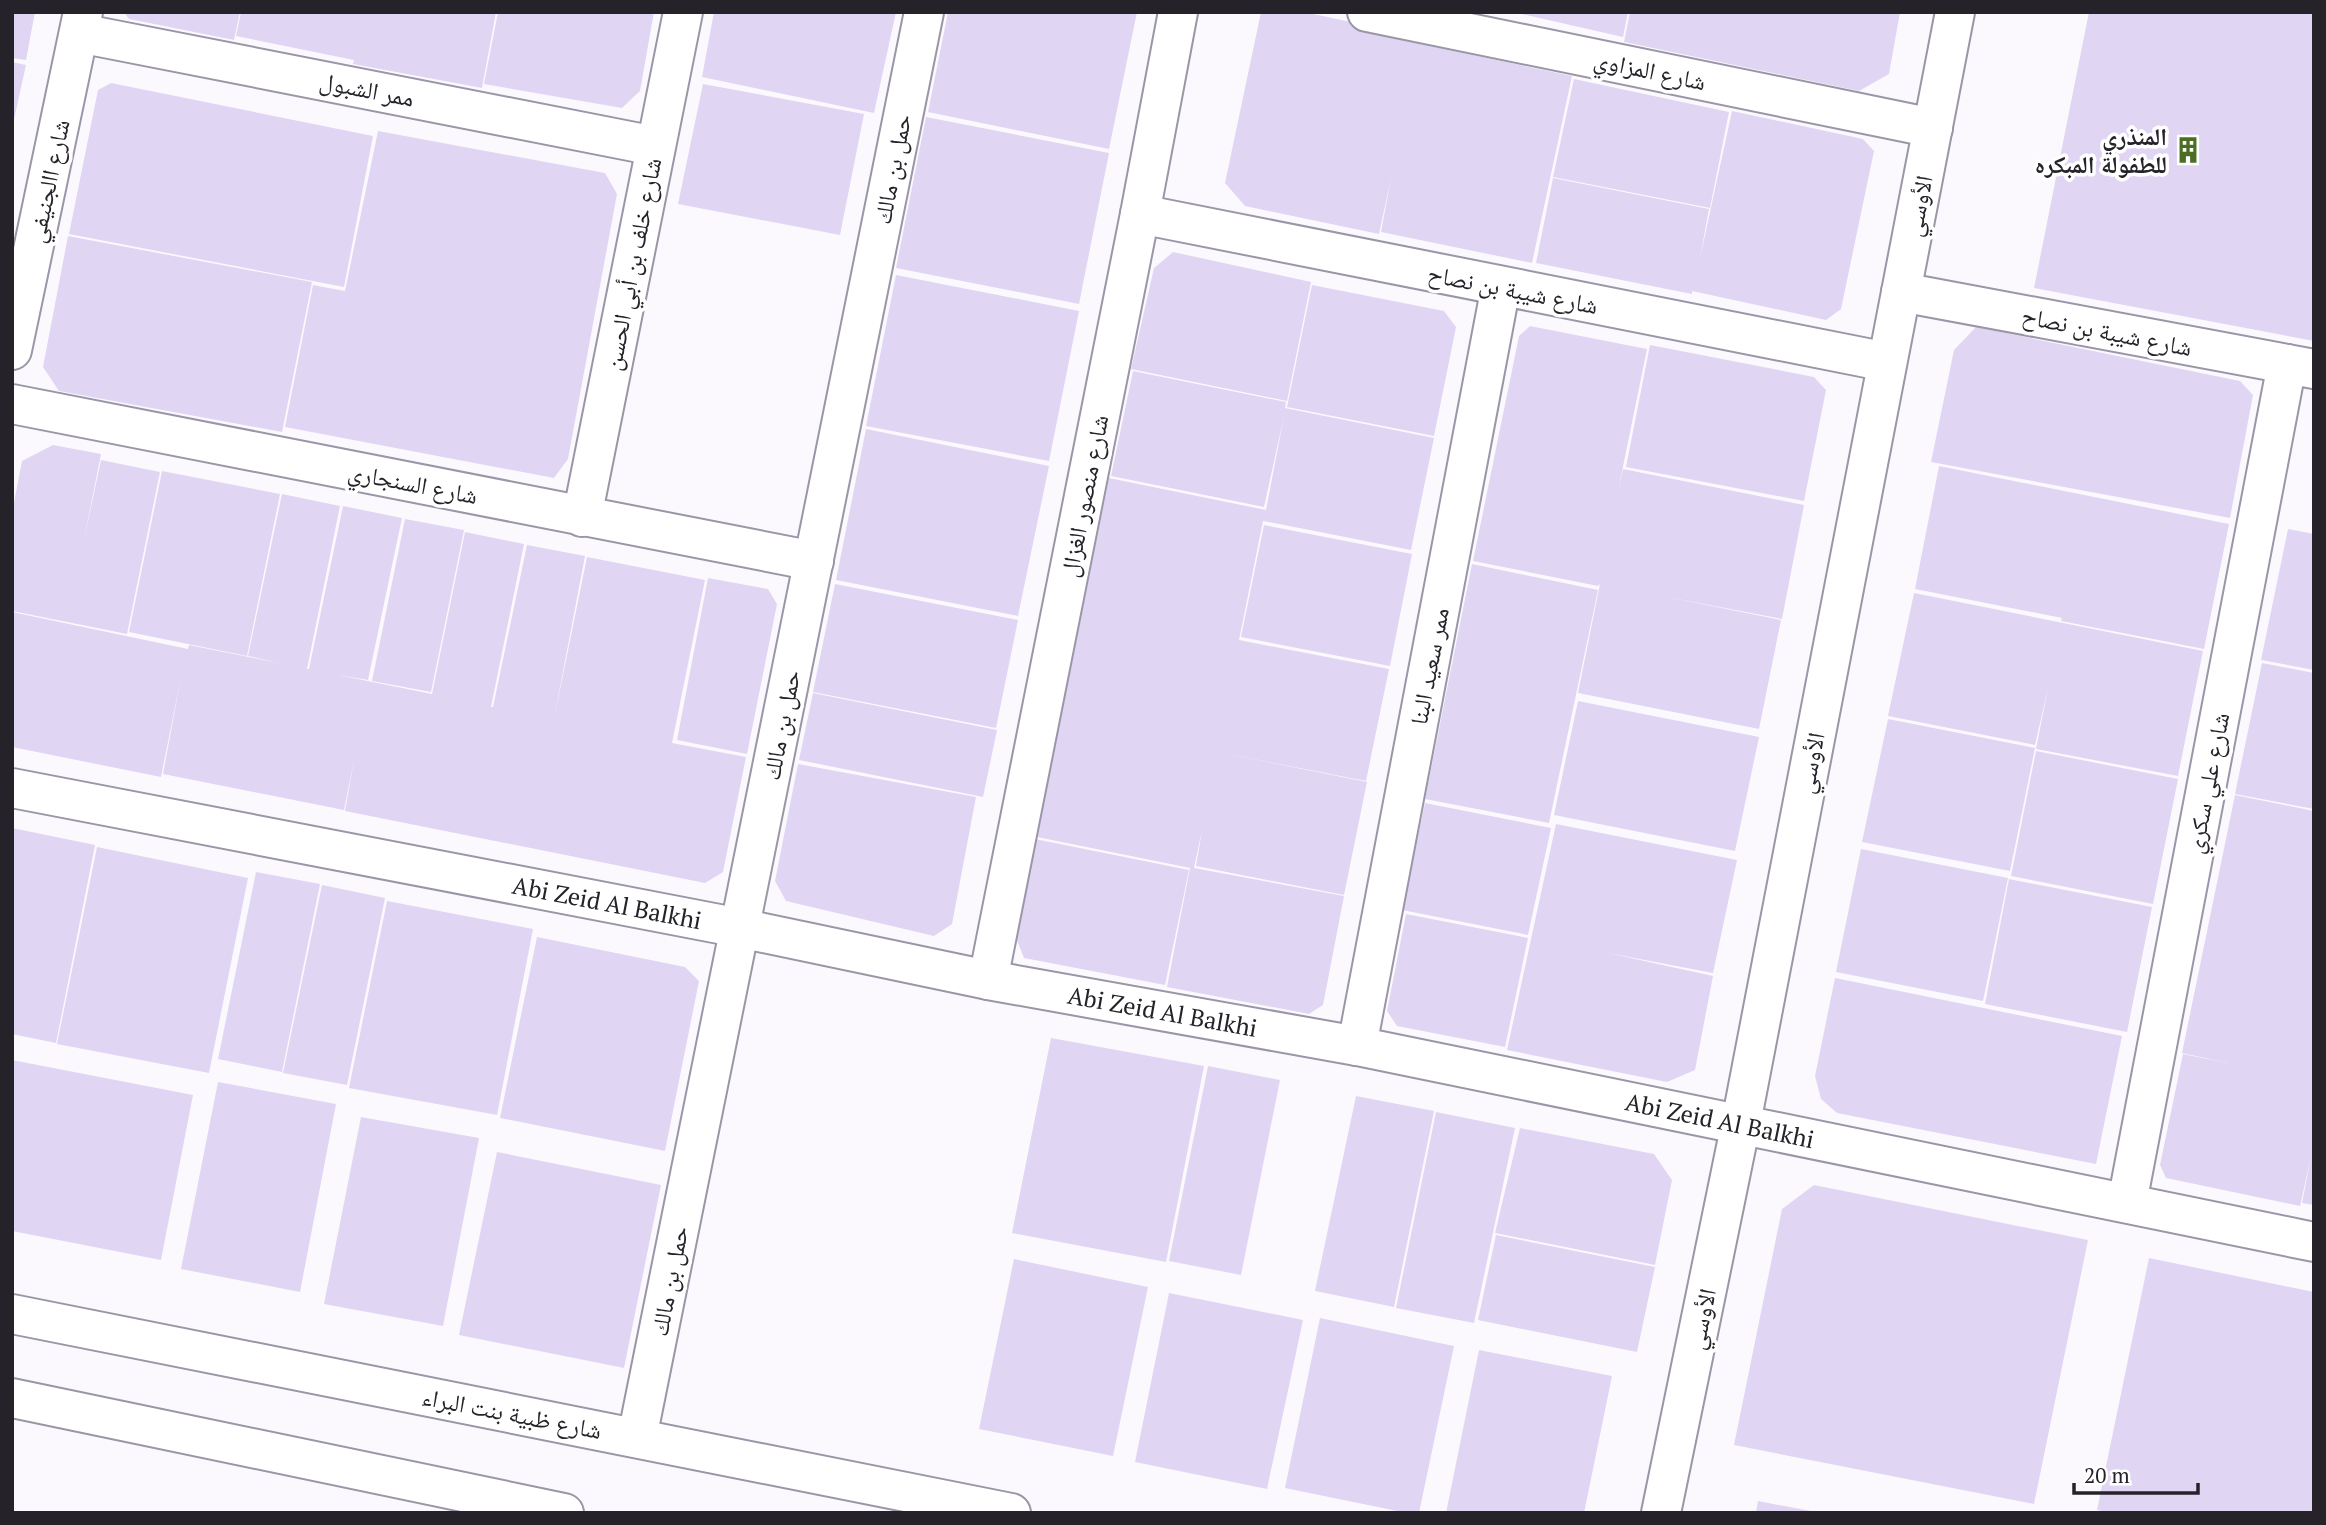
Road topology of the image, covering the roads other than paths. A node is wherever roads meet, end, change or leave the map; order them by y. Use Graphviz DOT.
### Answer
graph roads {
  1 [pos="683,12"];
  2 [pos="924,12"];
  3 [pos="1178,12"];
  4 [pos="1367,12"];
  5 [pos="1955,12"];
  6 [pos="81,22"];
  7 [pos="1933,128"];
  8 [pos="655,146"];
  9 [pos="1140,214"];
  10 [pos="1501,286"];
  11 [pos="1901,292"];
  12 [pos="12,350"];
  13 [pos="1887,362"];
  14 [pos="2300,366"];
  15 [pos="12,404"];
  16 [pos="582,517"];
  17 [pos="814,561"];
  18 [pos="12,788"];
  19 [pos="740,928"];
  20 [pos="988,980"];
  21 [pos="1357,1046"];
  22 [pos="1741,1123"];
  23 [pos="2127,1203"];
  24 [pos="2314,1242"];
  25 [pos="12,1314"];
  26 [pos="12,1398"];
  27 [pos="637,1438"];
  28 [pos="564,1513"];
  29 [pos="1011,1513"];
  30 [pos="1661,1513"];
  1 -- 8 [label="street, شارع خلف بن أبي الحسن"];
  2 -- 17 [label="street, حمل بن مالك"];
  3 -- 9 [label="street, شارع منصور الغزال"];
  4 -- 7 [label="street, شارع المزاوي"];
  5 -- 7 [label="street, الأوسي"];
  6 -- 8 [label="street, ممر الشبول"];
  6 -- 12 [label="street, شارع االجنيفي"];
  7 -- 11 [label="street, الأوسي"];
  8 -- 16 [label="street, شارع خلف بن أبي الحسن"];
  9 -- 10 [label="street, شارع شيبة بن نصاح"];
  9 -- 20 [label="street, شارع منصور الغزال"];
  10 -- 13 [label="street, شارع شيبة بن نصاح"];
  10 -- 21 [label="street, ممر سعيد البنا"];
  11 -- 13 [label="street, الأوسي"];
  11 -- 14 [label="street, شارع شيبة بن نصاح"];
  13 -- 22 [label="street, الأوسي"];
  14 -- 23 [label="street, شارع علي سكري"];
  15 -- 16 [label="street, شارع السنجاري"];
  16 -- 17 [label="street, شارع السنجاري"];
  17 -- 19 [label="street, حمل بن مالك"];
  18 -- 19 [label="street, Abi Zeid Al Balkhi"];
  19 -- 20 [label="street, Abi Zeid Al Balkhi"];
  19 -- 27 [label="street, حمل بن مالك"];
  20 -- 21 [label="street, Abi Zeid Al Balkhi"];
  21 -- 22 [label="street, Abi Zeid Al Balkhi"];
  22 -- 23 [label="street, Abi Zeid Al Balkhi"];
  22 -- 30 [label="street, الأوسي"];
  23 -- 24 [label="street, Abi Zeid Al Balkhi"];
  25 -- 27 [label="street, شارع ظبية بنت البراء"];
  26 -- 28 [label="street"];
  27 -- 29 [label="street, شارع ظبية بنت البراء"];
}
